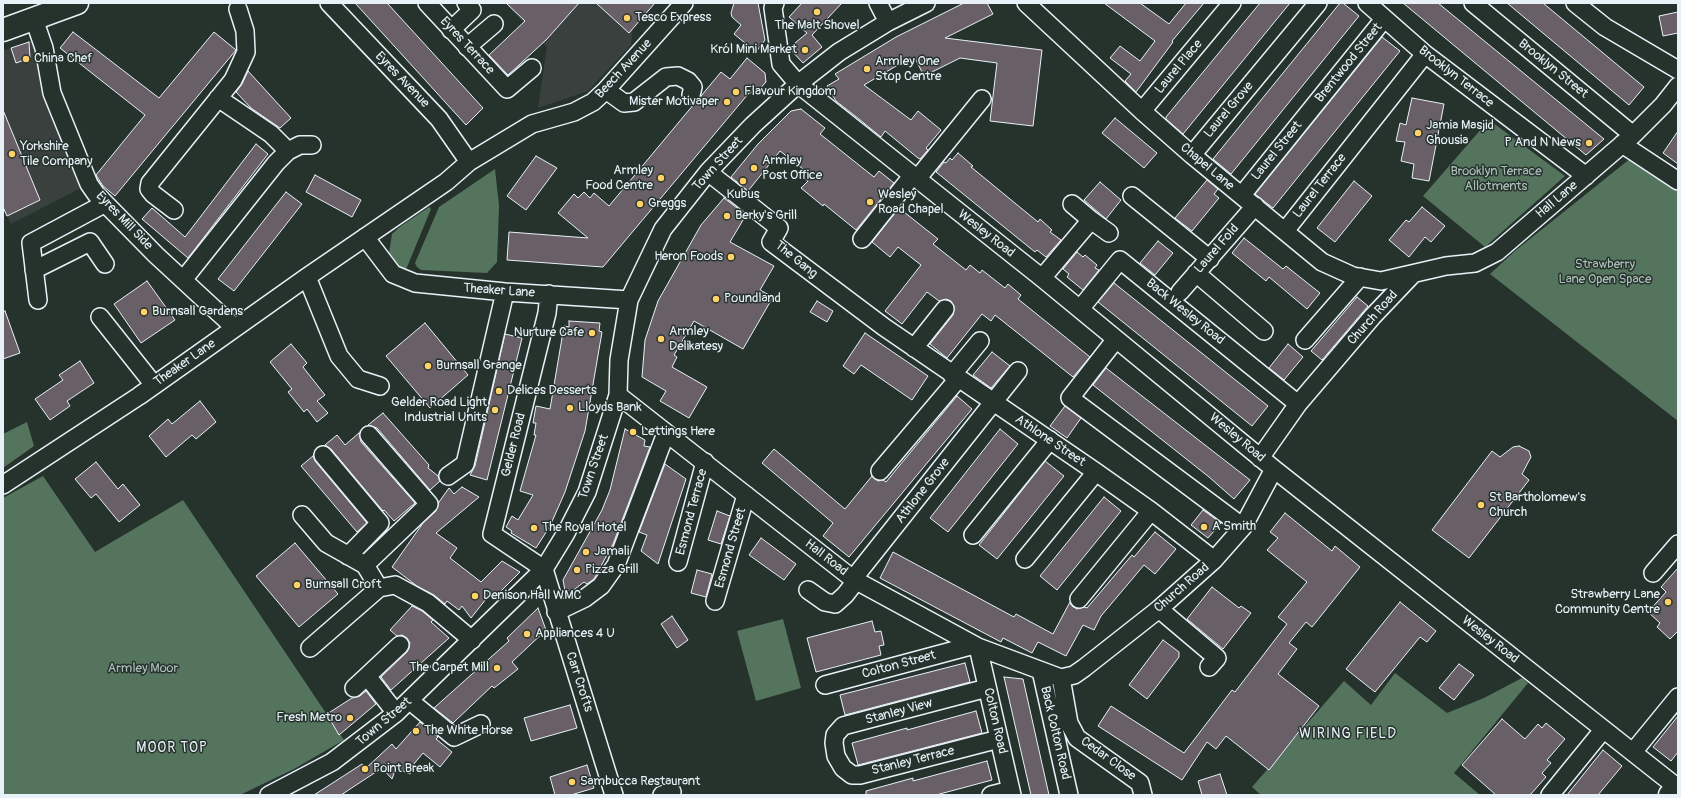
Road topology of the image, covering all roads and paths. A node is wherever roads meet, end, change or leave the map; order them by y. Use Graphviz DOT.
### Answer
graph roads {
  1 [pos="76,3"];
  2 [pos="329,3"];
  3 [pos="426,3"];
  4 [pos="466,3"];
  5 [pos="684,3"];
  6 [pos="774,3"];
  7 [pos="878,3"];
  8 [pos="926,3"];
  9 [pos="1026,3"];
  10 [pos="1232,3"];
  11 [pos="1318,3"];
  12 [pos="1367,3"];
  13 [pos="1473,3"];
  14 [pos="1575,3"];
  15 [pos="238,9"];
  16 [pos="34,19"];
  17 [pos="1384,19"];
  18 [pos="888,22"];
  19 [pos="494,24"];
  20 [pos="3,30"];
  21 [pos="451,30"];
  22 [pos="467,47"];
  23 [pos="1425,54"];
  24 [pos="532,68"];
  25 [pos="1678,70"];
  26 [pos="798,84"];
  27 [pos="1678,86"];
  28 [pos="606,90"];
  29 [pos="691,96"];
  30 [pos="218,98"];
  31 [pos="982,99"];
  32 [pos="1313,107"];
  33 [pos="1142,111"];
  34 [pos="1627,139"];
  35 [pos="312,145"];
  36 [pos="288,151"];
  37 [pos="1192,155"];
  38 [pos="469,162"];
  39 [pos="708,172"];
  40 [pos="1586,176"];
  41 [pos="914,178"];
  42 [pos="1678,181"];
  43 [pos="1242,195"];
  44 [pos="1132,196"];
  45 [pos="104,204"];
  46 [pos="1072,204"];
  47 [pos="1255,206"];
  48 [pos="174,210"];
  49 [pos="1091,220"];
  50 [pos="1285,231"];
  51 [pos="1109,233"];
  52 [pos="365,237"];
  53 [pos="862,239"];
  54 [pos="1210,259"];
  55 [pos="105,264"];
  56 [pos="34,270"];
  57 [pos="1196,273"];
  58 [pos="1413,274"];
  59 [pos="307,277"];
  60 [pos="1360,277"];
  61 [pos="1042,278"];
  62 [pos="183,280"];
  63 [pos="505,292"];
  64 [pos="1180,292"];
  65 [pos="549,294"];
  66 [pos="38,300"];
  67 [pos="629,300"];
  68 [pos="1080,308"];
  69 [pos="945,309"];
  70 [pos="100,317"];
  71 [pos="884,327"];
  72 [pos="235,328"];
  73 [pos="1264,331"];
  74 [pos="1116,338"];
  75 [pos="1305,340"];
  76 [pos="980,341"];
  77 [pos="914,348"];
  78 [pos="1018,371"];
  79 [pos="955,377"];
  80 [pos="154,385"];
  81 [pos="380,386"];
  82 [pos="618,394"];
  83 [pos="994,402"];
  84 [pos="1298,404"];
  85 [pos="666,433"];
  86 [pos="369,435"];
  87 [pos="1050,440"];
  88 [pos="323,455"];
  89 [pos="1260,458"];
  90 [pos="705,462"];
  91 [pos="1274,469"];
  92 [pos="880,471"];
  93 [pos="1096,472"];
  94 [pos="448,476"];
  95 [pos="3,485"];
  96 [pos="746,494"];
  97 [pos="1151,512"];
  98 [pos="302,515"];
  99 [pos="1244,527"];
  100 [pos="973,535"];
  101 [pos="1678,544"];
  102 [pos="348,556"];
  103 [pos="1025,559"];
  104 [pos="1214,560"];
  105 [pos="678,562"];
  106 [pos="365,565"];
  107 [pos="544,569"];
  108 [pos="1653,573"];
  109 [pos="855,580"];
  110 [pos="379,588"];
  111 [pos="808,590"];
  112 [pos="1079,599"];
  113 [pos="715,601"];
  114 [pos="1159,609"];
  115 [pos="556,612"];
  116 [pos="472,640"];
  117 [pos="400,645"];
  118 [pos="976,646"];
  119 [pos="310,648"];
  120 [pos="1209,667"];
  121 [pos="1041,671"];
  122 [pos="367,676"];
  123 [pos="1061,678"];
  124 [pos="825,685"];
  125 [pos="354,688"];
  126 [pos="988,688"];
  127 [pos="1678,697"];
  128 [pos="410,701"];
  129 [pos="396,713"];
  130 [pos="481,724"];
  131 [pos="1603,730"];
  132 [pos="999,739"];
  133 [pos="1633,752"];
  134 [pos="836,756"];
  135 [pos="1678,789"];
  136 [pos="1012,792"];
  137 [pos="269,795"];
  138 [pos="614,795"];
  139 [pos="991,795"];
  140 [pos="1069,795"];
  141 [pos="1143,795"];
  142 [pos="1550,795"];
  143 [pos="1670,795"];
  1 -- 16 [label="main road"];
  2 -- 38 [label="street, Eyres Avenue"];
  3 -- 21 [label="street, Eyres Terrace"];
  4 -- 21 [label="street"];
  5 -- 28 [label="street, Beech Avenue"];
  6 -- 26 [label="street, Wesley Road"];
  7 -- 18 [label="street"];
  8 -- 18 [label="street, Town Street"];
  9 -- 33 [label="street, Chapel Lane"];
  10 -- 33 [label="street, Laurel Place"];
  11 -- 37 [label="street, Laurel Grove"];
  12 -- 17 [label="street, Brooklyn Terrace"];
  13 -- 34 [label="street, Brooklyn Street"];
  14 -- 25 [label="street"];
  15 -- 30 [label="street"];
  16 -- 20 [label="main road"];
  16 -- 45 [label="street, Eyres Mill Side"];
  17 -- 23 [label="street, Brooklyn Terrace"];
  17 -- 32 [label="street, Brentwood Street"];
  18 -- 26 [label="street, Town Street"];
  19 -- 22 [label="street"];
  21 -- 22 [label="street, Eyres Terrace"];
  22 -- 24 [label="street, Eyres Terrace"];
  23 -- 40 [label="street, Brooklyn Terrace"];
  23 -- 50 [label="street, Laurel Terrace"];
  26 -- 39 [label="street, Town Street"];
  26 -- 41 [label="street, Wesley Road"];
  27 -- 34 [label="street, Hall Lane"];
  28 -- 29 [label="street"];
  28 -- 38 [label="street, Beech Avenue"];
  30 -- 36 [label="street"];
  30 -- 48 [label="street"];
  31 -- 41 [label="street"];
  32 -- 43 [label="street, Laurel Street"];
  33 -- 37 [label="street, Chapel Lane"];
  34 -- 40 [label="street, Hall Lane"];
  34 -- 42 [label="street, Brooklyn Street"];
  35 -- 36 [label="street"];
  36 -- 62 [label="street"];
  37 -- 43 [label="street, Chapel Lane"];
  38 -- 52 [label="street, Theaker Lane"];
  39 -- 67 [label="street, Town Street"];
  39 -- 71 [label="street, The Gang"];
  40 -- 58 [label="street, Hall Lane"];
  41 -- 53 [label="street"];
  41 -- 61 [label="street, Wesley Road"];
  43 -- 47 [label="street, Chapel Lane"];
  44 -- 54 [label="street"];
  45 -- 56 [label="street"];
  45 -- 62 [label="street, Eyres Mill Side"];
  46 -- 49 [label="street"];
  47 -- 50 [label="street, Chapel Lane"];
  47 -- 54 [label="street, Laurel Fold"];
  49 -- 51 [label="street"];
  49 -- 61 [label="street"];
  50 -- 60 [label="street, Chapel Lane"];
  52 -- 59 [label="street, Theaker Lane"];
  52 -- 63 [label="street, Theaker Lane"];
  54 -- 57 [label="street, Laurel Fold"];
  55 -- 56 [label="street"];
  56 -- 66 [label="street"];
  57 -- 64 [label="street, Laurel Fold"];
  57 -- 73 [label="street"];
  58 -- 60 [label="street, Chapel Lane"];
  58 -- 84 [label="street, Church Road"];
  59 -- 72 [label="street, Theaker Lane"];
  59 -- 81 [label="street"];
  60 -- 75 [label="street"];
  61 -- 68 [label="street, Wesley Road"];
  62 -- 72 [label="street, Eyres Mill Side"];
  63 -- 65 [label="street, Theaker Lane"];
  63 -- 94 [label="street"];
  65 -- 67 [label="street, Theaker Lane"];
  65 -- 107 [label="street, Gelder Road"];
  67 -- 82 [label="street, Town Street"];
  68 -- 74 [label="street, Wesley Road"];
  68 -- 84 [label="street, Back Wesley Road"];
  69 -- 77 [label="street"];
  70 -- 80 [label="street"];
  71 -- 77 [label="street, Athlone Street"];
  72 -- 80 [label="street, Theaker Lane"];
  74 -- 89 [label="street, Wesley Road"];
  74 -- 99 [label="street"];
  76 -- 79 [label="street"];
  77 -- 79 [label="street, Athlone Street"];
  78 -- 83 [label="street, Athlone Grove"];
  79 -- 83 [label="street, Athlone Street"];
  79 -- 92 [label="street"];
  80 -- 95 [label="street, Theaker Lane"];
  82 -- 85 [label="street, Hall Road"];
  82 -- 107 [label="street, Town Street"];
  83 -- 87 [label="street, Athlone Street"];
  83 -- 109 [label="street, Athlone Grove"];
  84 -- 89 [label="street, Church Road"];
  85 -- 90 [label="street, Hall Road"];
  85 -- 115 [label="street"];
  86 -- 106 [label="street"];
  87 -- 93 [label="street, Athlone Street"];
  87 -- 100 [label="street"];
  88 -- 102 [label="street"];
  89 -- 91 [label="street, Wesley Road"];
  90 -- 96 [label="street, Hall Road"];
  90 -- 105 [label="street, Esmond Terrace"];
  91 -- 99 [label="street, Church Road"];
  91 -- 131 [label="street, Wesley Road"];
  93 -- 97 [label="street, Athlone Street"];
  93 -- 103 [label="street"];
  96 -- 109 [label="street, Hall Road"];
  96 -- 113 [label="street, Esmond Street"];
  97 -- 104 [label="street, Athlone Street"];
  97 -- 112 [label="street"];
  98 -- 102 [label="street"];
  99 -- 104 [label="street, Church Road"];
  101 -- 108 [label="street"];
  102 -- 106 [label="street"];
  104 -- 114 [label="street, Church Road"];
  106 -- 110 [label="street"];
  107 -- 115 [label="street, Carr Crofts"];
  107 -- 116 [label="street, Town Street"];
  109 -- 111 [label="street, Athlone Grove"];
  109 -- 118 [label="street, Hall Road"];
  110 -- 116 [label="street"];
  110 -- 119 [label="street"];
  114 -- 120 [label="street"];
  114 -- 123 [label="street, Church Road"];
  115 -- 138 [label="street, Carr Crofts"];
  116 -- 128 [label="street, Town Street"];
  117 -- 122 [label="street"];
  118 -- 121 [label="street, Hall Road"];
  118 -- 124 [label="street, Colton Street"];
  118 -- 126 [label="street, Colton Road"];
  121 -- 123 [label="street, Hall Road"];
  121 -- 140 [label="street, Back Colton Road"];
  122 -- 125 [label="street"];
  122 -- 129 [label="street"];
  123 -- 141 [label="street, Cedar Close"];
  126 -- 132 [label="street, Colton Road"];
  126 -- 134 [label="street, Stanley View"];
  127 -- 133 [label="street"];
  128 -- 129 [label="street, Town Street"];
  128 -- 130 [label="street"];
  129 -- 137 [label="street, Town Street"];
  131 -- 133 [label="street, Wesley Road"];
  131 -- 142 [label="street"];
  132 -- 134 [label="street, Stanley Terrace"];
  132 -- 136 [label="street, Colton Road"];
  133 -- 135 [label="street, Wesley Road"];
  135 -- 143 [label="main road"];
  136 -- 139 [label="street"];
}
